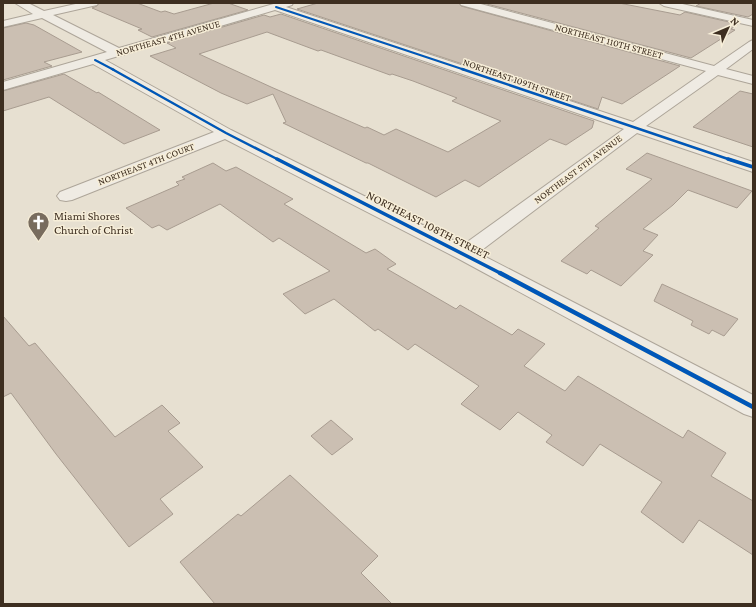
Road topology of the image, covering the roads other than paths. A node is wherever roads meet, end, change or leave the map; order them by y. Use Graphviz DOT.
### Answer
graph roads {
  1 [pos="20,3"];
  2 [pos="48,3"];
  3 [pos="93,3"];
  4 [pos="465,3"];
  5 [pos="664,3"];
  6 [pos="282,5"];
  7 [pos="63,10"];
  8 [pos="43,15"];
  9 [pos="77,17"];
  10 [pos="753,23"];
  11 [pos="3,24"];
  12 [pos="124,41"];
  13 [pos="753,44"];
  14 [pos="137,48"];
  15 [pos="119,53"];
  16 [pos="95,60"];
  17 [pos="717,70"];
  18 [pos="753,80"];
  19 [pos="3,86"];
  20 [pos="634,128"];
  21 [pos="226,133"];
  22 [pos="753,167"];
  23 [pos="66,196"];
  24 [pos="464,254"];
  25 [pos="753,406"];
  1 -- 8 [label="street"];
  2 -- 7 [label="street"];
  3 -- 7 [label="street"];
  4 -- 17 [label="street, NORTHEAST 110TH STREET"];
  5 -- 10 [label="street"];
  6 -- 14 [label="street, NORTHEAST 4TH AVENUE"];
  6 -- 20 [label="street, NORTHEAST 109TH STREET"];
  7 -- 8 [label="street"];
  7 -- 9 [label="street"];
  8 -- 11 [label="street"];
  8 -- 15 [label="street"];
  12 -- 14 [label="street"];
  13 -- 17 [label="street, NORTHEAST 5TH AVENUE"];
  14 -- 15 [label="street, NORTHEAST 4TH AVENUE"];
  15 -- 16 [label="street, NORTHEAST 4TH AVENUE"];
  16 -- 19 [label="street, NORTHEAST 4TH AVENUE"];
  16 -- 21 [label="street, NORTHEAST 108TH STREET"];
  17 -- 18 [label="street, NORTHEAST 110TH STREET"];
  17 -- 20 [label="street, NORTHEAST 5TH AVENUE"];
  20 -- 22 [label="street, NORTHEAST 109TH STREET"];
  20 -- 24 [label="street, NORTHEAST 5TH AVENUE"];
  21 -- 23 [label="street, NORTHEAST 4TH COURT"];
  21 -- 24 [label="street, NORTHEAST 108TH STREET"];
  24 -- 25 [label="street, NORTHEAST 108TH STREET"];
}
